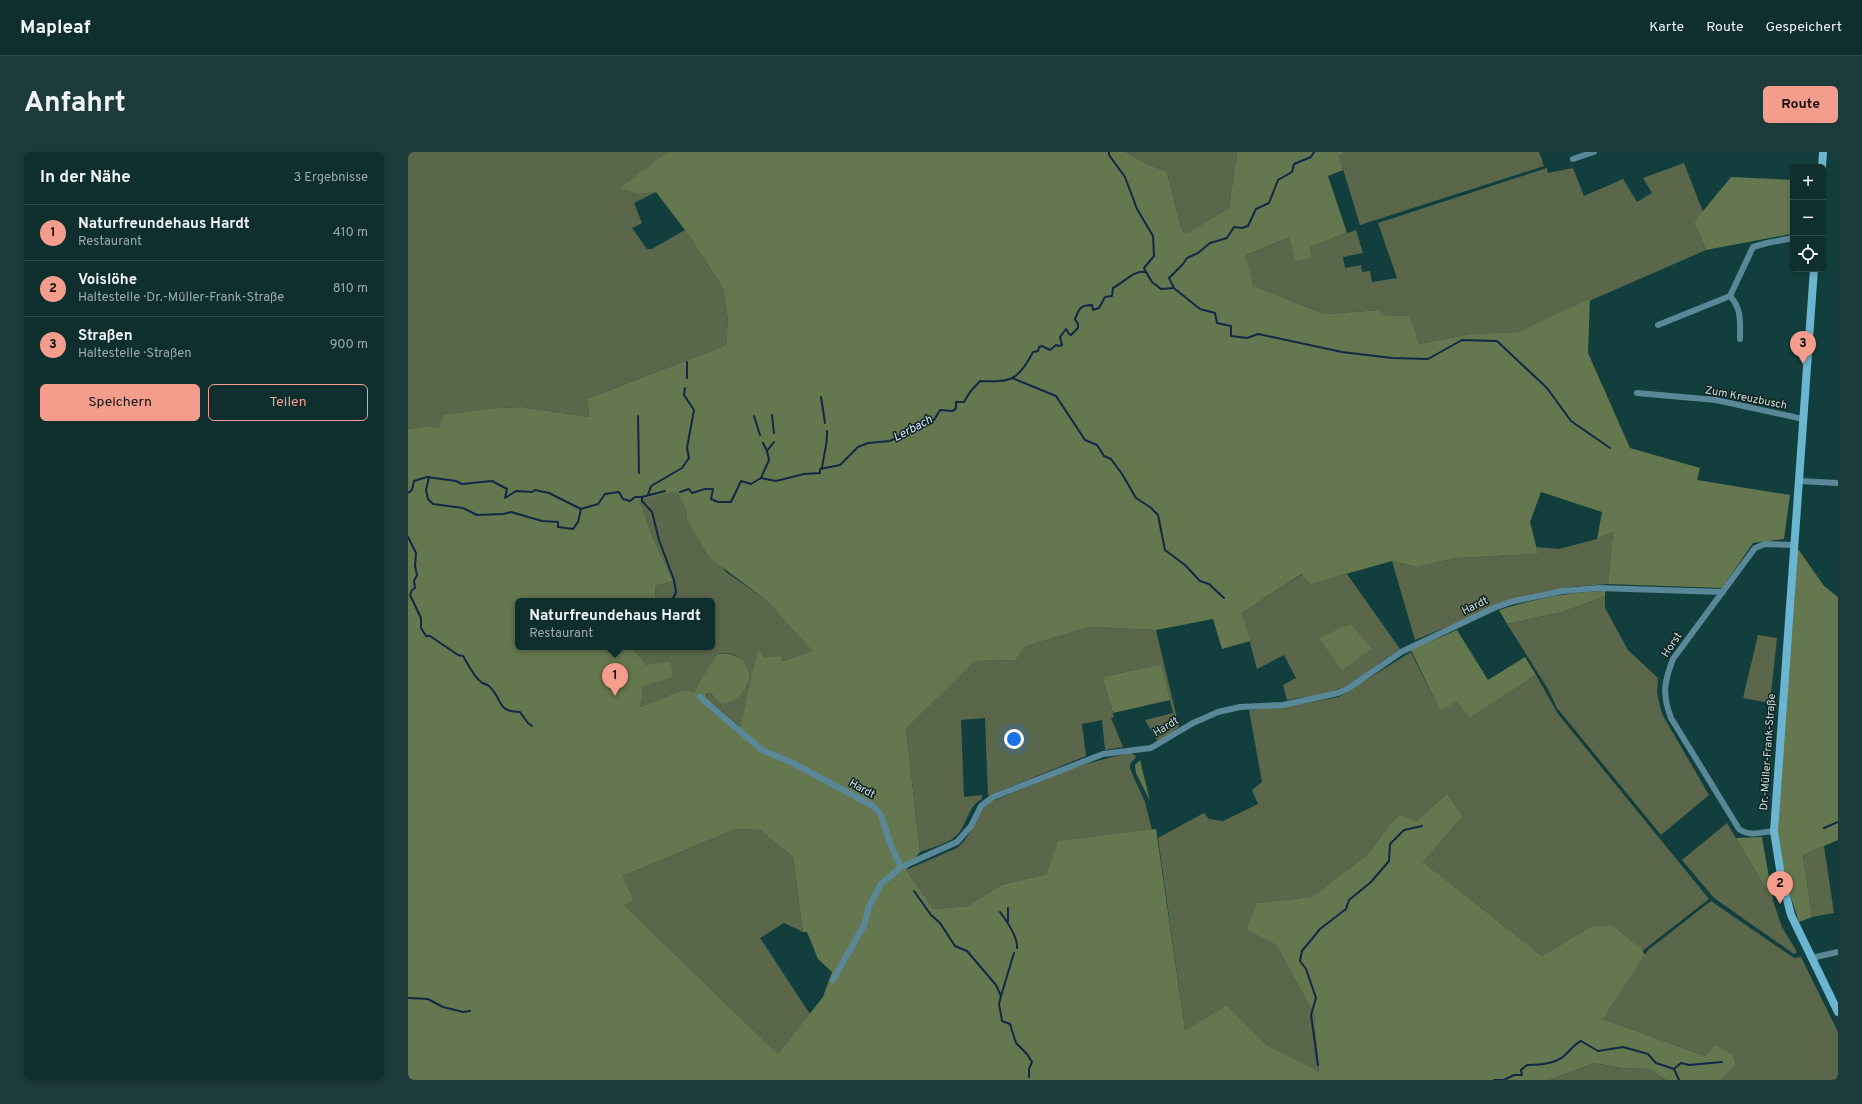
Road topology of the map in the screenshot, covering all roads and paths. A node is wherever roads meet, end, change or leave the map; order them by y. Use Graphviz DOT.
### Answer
graph roads {
  1 [pos="1594,152"];
  2 [pos="1823,152"];
  3 [pos="1574,159"];
  4 [pos="1822,164"];
  5 [pos="1790,239"];
  6 [pos="1814,272"];
  7 [pos="1730,296"];
  8 [pos="1658,325"];
  9 [pos="1740,338"];
  10 [pos="1637,393"];
  11 [pos="1804,419"];
  12 [pos="1799,481"];
  13 [pos="1838,483"];
  14 [pos="1794,545"];
  15 [pos="1723,592"];
  16 [pos="700,697"];
  17 [pos="1774,830"];
  18 [pos="901,867"];
  19 [pos="1838,952"];
  20 [pos="1811,958"];
  21 [pos="833,980"];
  22 [pos="1838,1012"];
  1 -- 3 [label="street"];
  2 -- 4 [label="main road"];
  5 -- 7 [label="street"];
  6 -- 11 [label="main road, Dr.-Müller-Frank-Straße"];
  7 -- 8 [label="street"];
  7 -- 9 [label="street"];
  10 -- 11 [label="street, Zum Kreuzbusch"];
  11 -- 12 [label="main road, Dr.-Müller-Frank-Straße"];
  12 -- 13 [label="street"];
  12 -- 14 [label="main road, Dr.-Müller-Frank-Straße"];
  14 -- 15 [label="street, Horst"];
  14 -- 17 [label="main road, Dr.-Müller-Frank-Straße"];
  15 -- 17 [label="street, Horst"];
  15 -- 18 [label="street, Hardt"];
  16 -- 18 [label="street, Hardt"];
  17 -- 20 [label="main road, Dr.-Müller-Frank-Straße"];
  18 -- 21 [label="street"];
  19 -- 20 [label="street"];
  20 -- 22 [label="main road, Dr.-Müller-Frank-Straße"];
}
